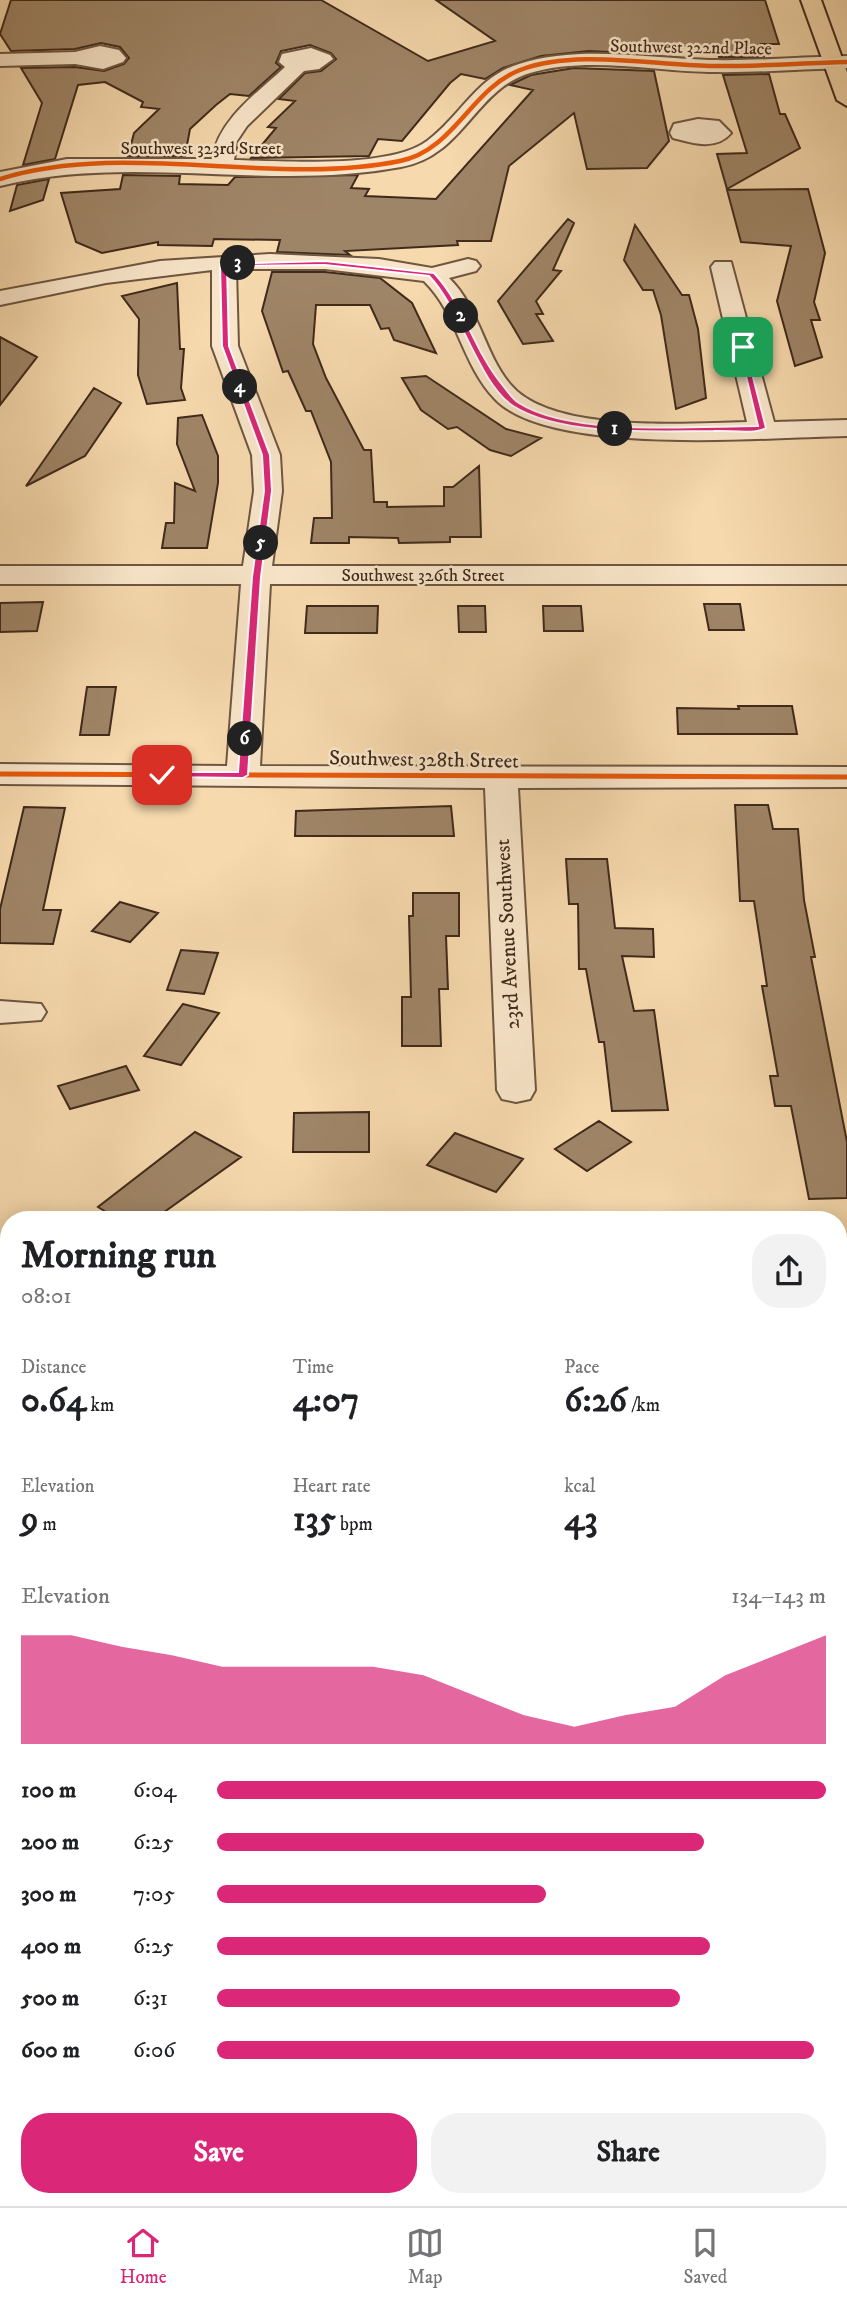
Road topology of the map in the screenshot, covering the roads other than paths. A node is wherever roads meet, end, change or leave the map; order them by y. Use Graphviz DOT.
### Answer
graph roads {
  1 [pos="811,0"];
  2 [pos="81,58"];
  3 [pos="0,60"];
  4 [pos="680,62"];
  5 [pos="840,62"];
  6 [pos="299,65"];
  7 [pos="847,100"];
  8 [pos="698,125"];
  9 [pos="222,164"];
  10 [pos="408,167"];
  11 [pos="6,173"];
  12 [pos="430,175"];
  13 [pos="224,264"];
  14 [pos="468,266"];
  15 [pos="723,267"];
  16 [pos="432,275"];
  17 [pos="0,298"];
  18 [pos="762,428"];
  19 [pos="847,428"];
  20 [pos="0,575"];
  21 [pos="847,575"];
  22 [pos="256,577"];
  23 [pos="0,774"];
  24 [pos="243,775"];
  25 [pos="847,777"];
  26 [pos="500,778"];
  27 [pos="516,1090"];
  1 -- 5 [label="main road"];
  2 -- 3 [label="street"];
  4 -- 5 [label="street, Southwest 322nd Place"];
  4 -- 8 [label="street"];
  4 -- 10 [label="street, Southwest 322nd Place"];
  5 -- 7 [label="main road"];
  6 -- 9 [label="street"];
  9 -- 10 [label="street, Southwest 323rd Street"];
  9 -- 11 [label="street, Southwest 323rd Street"];
  10 -- 12 [label="street, Southwest 323rd Street"];
  13 -- 16 [label="street"];
  13 -- 17 [label="street"];
  13 -- 22 [label="street"];
  14 -- 16 [label="street"];
  15 -- 18 [label="street"];
  16 -- 18 [label="street"];
  18 -- 19 [label="street"];
  20 -- 22 [label="street, Southwest 326th Street"];
  21 -- 22 [label="street, Southwest 326th Street"];
  22 -- 24 [label="street"];
  23 -- 24 [label="street, Southwest 328th Street"];
  24 -- 26 [label="street, Southwest 328th Street"];
  25 -- 26 [label="street, Southwest 328th Street"];
  26 -- 27 [label="street, 23rd Avenue Southwest"];
}
